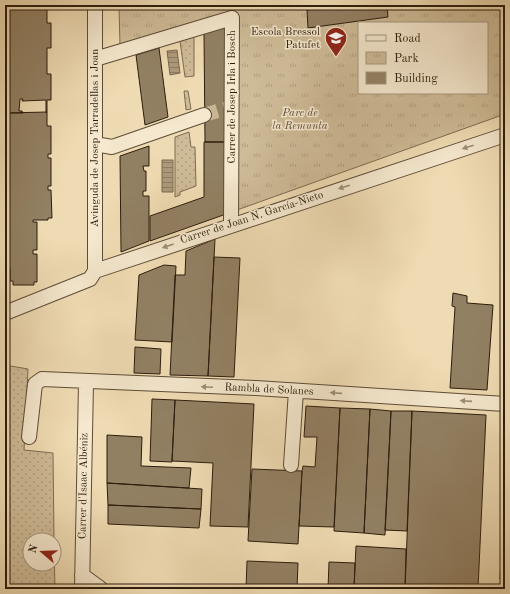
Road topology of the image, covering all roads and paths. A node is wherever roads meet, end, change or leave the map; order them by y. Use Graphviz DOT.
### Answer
graph roads {
  1 [pos="95,5"];
  2 [pos="95,59"];
  3 [pos="204,115"];
  4 [pos="505,134"];
  5 [pos="95,144"];
  6 [pos="231,225"];
  7 [pos="95,271"];
  8 [pos="5,313"];
  9 [pos="86,383"];
  10 [pos="296,391"];
  11 [pos="505,404"];
  12 [pos="29,437"];
  13 [pos="291,465"];
  14 [pos="82,575"];
  15 [pos="82,589"];
  16 [pos="101,589"];
  1 -- 2 [label="street, Avinguda de Josep Tarradellas i Joan"];
  2 -- 5 [label="street, Avinguda de Josep Tarradellas i Joan"];
  2 -- 6 [label="street, Carrer de Josep Irla i Bosch"];
  3 -- 5 [label="street"];
  4 -- 6 [label="street, Carrer de Joan N. García-Nieto, one-way"];
  5 -- 7 [label="street, Avinguda de Josep Tarradellas i Joan"];
  6 -- 7 [label="street, Carrer de Joan N. García-Nieto, one-way"];
  7 -- 8 [label="street, Carrer de Joan N. García-Nieto"];
  10 -- 9 [label="street, Rambla de Solanes, one-way"];
  9 -- 12 [label="street, Rambla de Solanes"];
  9 -- 14 [label="street, Carrer d'Isaac Albéniz"];
  11 -- 10 [label="street, Rambla de Solanes, one-way"];
  10 -- 13 [label="street"];
  14 -- 15 [label="street, Carrer d'Isaac Albéniz"];
  14 -- 16 [label="street"];
}
